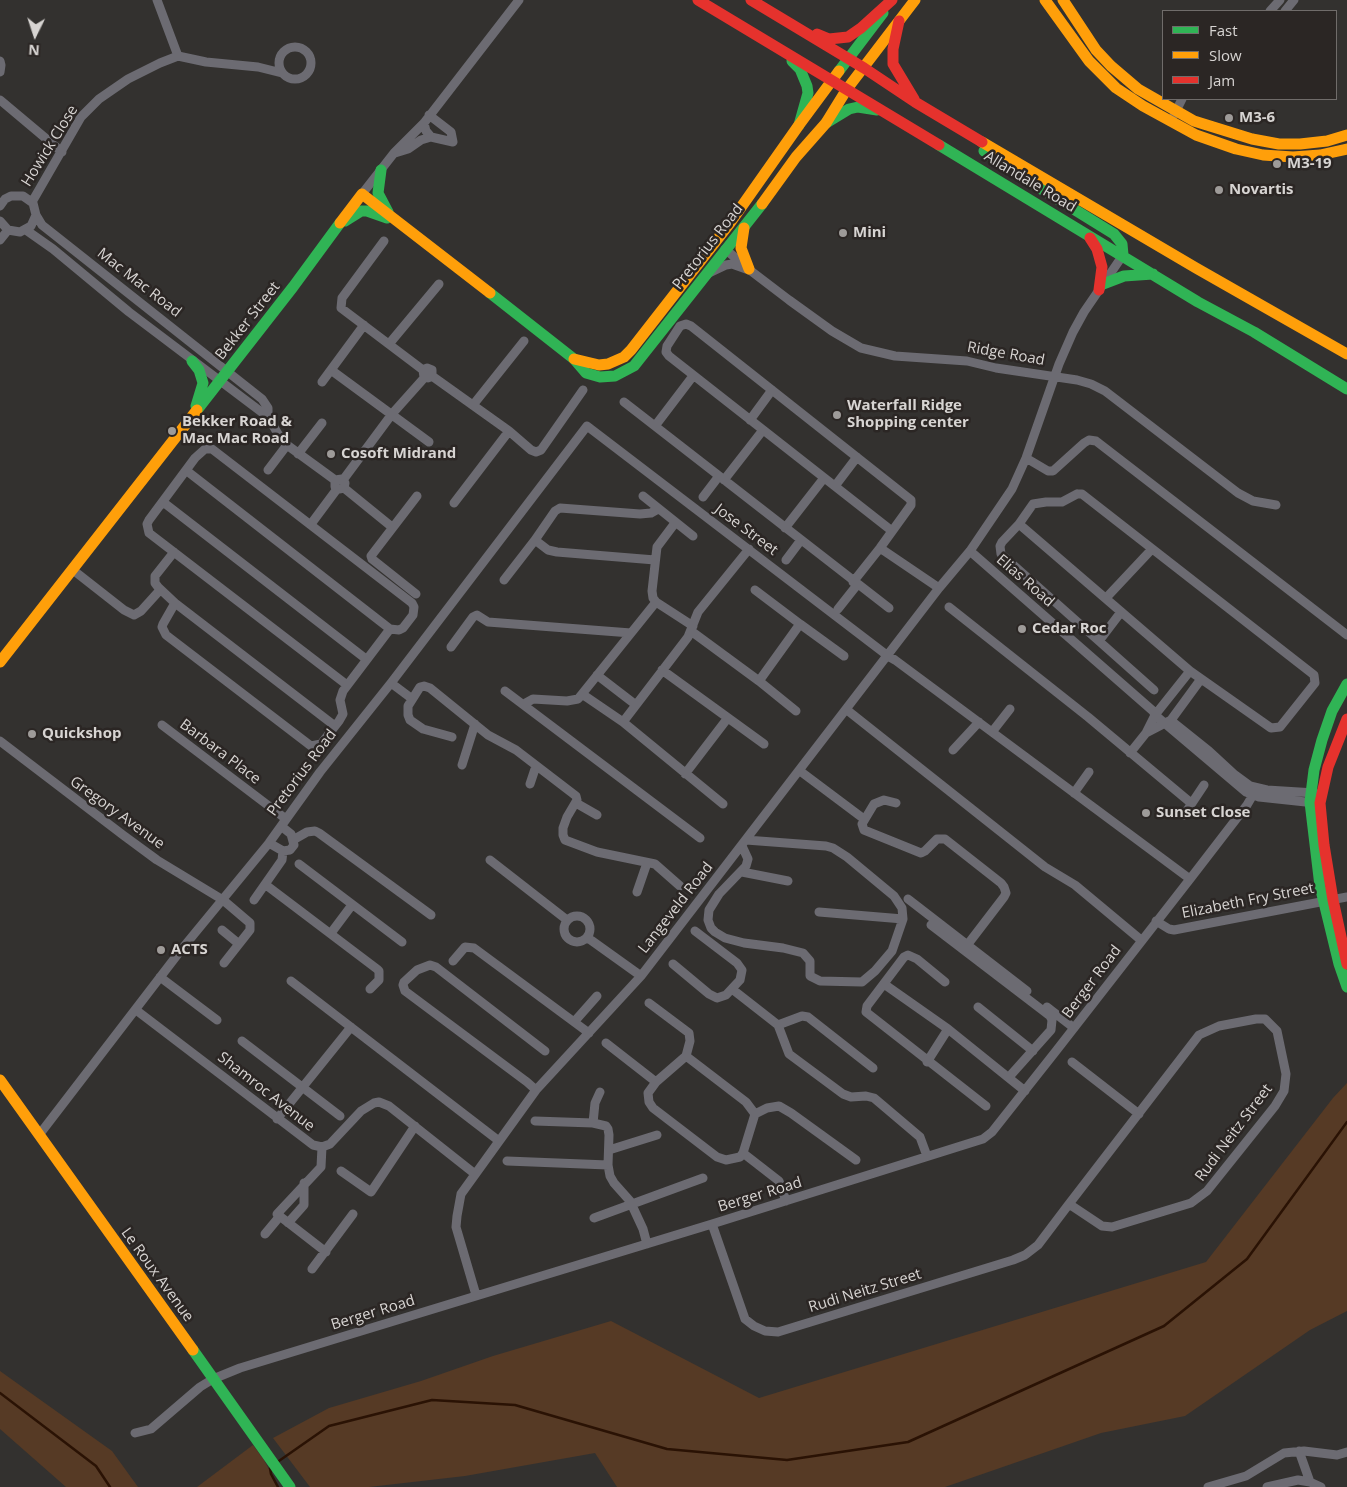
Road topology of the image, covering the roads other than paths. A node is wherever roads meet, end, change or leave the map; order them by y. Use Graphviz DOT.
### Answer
graph roads {
  1 [pos="157,0"];
  2 [pos="519,0"];
  3 [pos="698,0"];
  4 [pos="751,0"];
  5 [pos="893,0"];
  6 [pos="916,0"];
  7 [pos="1045,0"];
  8 [pos="1063,0"];
  9 [pos="1280,0"];
  10 [pos="1271,10"];
  11 [pos="783,19"];
  12 [pos="899,21"];
  13 [pos="784,53"];
  14 [pos="178,56"];
  15 [pos="279,58"];
  16 [pos="848,59"];
  17 [pos="0,61"];
  18 [pos="258,67"];
  19 [pos="864,68"];
  20 [pos="0,72"];
  21 [pos="282,73"];
  22 [pos="833,81"];
  23 [pos="847,90"];
  24 [pos="0,100"];
  25 [pos="1181,100"];
  26 [pos="915,102"];
  27 [pos="1161,105"];
  28 [pos="882,111"];
  29 [pos="1173,116"];
  30 [pos="426,119"];
  31 [pos="826,123"];
  32 [pos="952,123"];
  33 [pos="799,125"];
  34 [pos="1347,135"];
  35 [pos="431,137"];
  36 [pos="1347,149"];
  37 [pos="62,152"];
  38 [pos="394,153"];
  39 [pos="381,170"];
  40 [pos="362,194"];
  41 [pos="32,202"];
  42 [pos="0,206"];
  43 [pos="36,215"];
  44 [pos="394,218"];
  45 [pos="0,221"];
  46 [pos="337,226"];
  47 [pos="745,227"];
  48 [pos="8,230"];
  49 [pos="26,230"];
  50 [pos="1088,235"];
  51 [pos="0,240"];
  52 [pos="384,241"];
  53 [pos="725,249"];
  54 [pos="1123,255"];
  55 [pos="750,270"];
  56 [pos="692,273"];
  57 [pos="706,274"];
  58 [pos="1154,274"];
  59 [pos="439,284"];
  60 [pos="1101,287"];
  61 [pos="138,301"];
  62 [pos="129,312"];
  63 [pos="364,324"];
  64 [pos="524,341"];
  65 [pos="390,344"];
  66 [pos="1347,354"];
  67 [pos="574,359"];
  68 [pos="192,361"];
  69 [pos="331,370"];
  70 [pos="227,371"];
  71 [pos="427,375"];
  72 [pos="693,376"];
  73 [pos="1054,377"];
  74 [pos="220,381"];
  75 [pos="322,382"];
  76 [pos="1347,389"];
  77 [pos="583,390"];
  78 [pos="772,390"];
  79 [pos="624,402"];
  80 [pos="473,405"];
  81 [pos="392,414"];
  82 [pos="192,417"];
  83 [pos="268,417"];
  84 [pos="750,420"];
  85 [pos="322,423"];
  86 [pos="587,426"];
  87 [pos="655,426"];
  88 [pos="763,430"];
  89 [pos="509,432"];
  90 [pos="429,442"];
  91 [pos="287,445"];
  92 [pos="298,454"];
  93 [pos="857,457"];
  94 [pos="1026,458"];
  95 [pos="268,470"];
  96 [pos="187,471"];
  97 [pos="722,478"];
  98 [pos="824,478"];
  99 [pos="340,484"];
  100 [pos="835,486"];
  101 [pos="417,496"];
  102 [pos="643,496"];
  103 [pos="703,497"];
  104 [pos="163,502"];
  105 [pos="454,503"];
  106 [pos="1276,505"];
  107 [pos="658,509"];
  108 [pos="675,523"];
  109 [pos="310,524"];
  110 [pos="1019,524"];
  111 [pos="392,527"];
  112 [pos="785,528"];
  113 [pos="892,531"];
  114 [pos="693,536"];
  115 [pos="535,540"];
  116 [pos="801,540"];
  117 [pos="880,548"];
  118 [pos="748,549"];
  119 [pos="1152,549"];
  120 [pos="970,551"];
  121 [pos="174,552"];
  122 [pos="655,560"];
  123 [pos="786,560"];
  124 [pos="73,570"];
  125 [pos="504,580"];
  126 [pos="855,584"];
  127 [pos="939,588"];
  128 [pos="160,590"];
  129 [pos="755,590"];
  130 [pos="416,594"];
  131 [pos="1106,598"];
  132 [pos="656,602"];
  133 [pos="175,603"];
  134 [pos="949,607"];
  135 [pos="889,608"];
  136 [pos="838,609"];
  137 [pos="1121,612"];
  138 [pos="800,624"];
  139 [pos="390,629"];
  140 [pos="692,629"];
  141 [pos="631,633"];
  142 [pos="1347,635"];
  143 [pos="1099,641"];
  144 [pos="451,648"];
  145 [pos="844,656"];
  146 [pos="888,656"];
  147 [pos="366,659"];
  148 [pos="0,662"];
  149 [pos="662,670"];
  150 [pos="1190,671"];
  151 [pos="597,676"];
  152 [pos="1201,679"];
  153 [pos="758,681"];
  154 [pos="391,683"];
  155 [pos="1347,684"];
  156 [pos="347,685"];
  157 [pos="1154,690"];
  158 [pos="505,691"];
  159 [pos="582,694"];
  160 [pos="411,698"];
  161 [pos="524,704"];
  162 [pos="636,705"];
  163 [pos="1010,709"];
  164 [pos="847,710"];
  165 [pos="796,711"];
  166 [pos="1156,712"];
  167 [pos="727,719"];
  168 [pos="1347,719"];
  169 [pos="623,722"];
  170 [pos="979,722"];
  171 [pos="1168,722"];
  172 [pos="475,724"];
  173 [pos="162,725"];
  174 [pos="335,726"];
  175 [pos="992,732"];
  176 [pos="1146,733"];
  177 [pos="452,737"];
  178 [pos="0,741"];
  179 [pos="764,744"];
  180 [pos="953,750"];
  181 [pos="1130,753"];
  182 [pos="462,766"];
  183 [pos="536,766"];
  184 [pos="800,771"];
  185 [pos="1089,772"];
  186 [pos="685,774"];
  187 [pos="530,784"];
  188 [pos="1204,785"];
  189 [pos="1255,792"];
  190 [pos="1074,793"];
  191 [pos="1316,798"];
  192 [pos="576,803"];
  193 [pos="896,803"];
  194 [pos="1190,803"];
  195 [pos="723,804"];
  196 [pos="597,815"];
  197 [pos="1184,815"];
  198 [pos="864,820"];
  199 [pos="284,823"];
  200 [pos="700,838"];
  201 [pos="293,840"];
  202 [pos="269,843"];
  203 [pos="744,843"];
  204 [pos="284,851"];
  205 [pos="490,860"];
  206 [pos="647,863"];
  207 [pos="298,864"];
  208 [pos="742,872"];
  209 [pos="1190,879"];
  210 [pos="788,881"];
  211 [pos="266,884"];
  212 [pos="680,886"];
  213 [pos="637,892"];
  214 [pos="1347,897"];
  215 [pos="908,899"];
  216 [pos="223,900"];
  217 [pos="254,900"];
  218 [pos="1328,900"];
  219 [pos="352,905"];
  220 [pos="819,912"];
  221 [pos="431,915"];
  222 [pos="567,920"];
  223 [pos="903,920"];
  224 [pos="1156,921"];
  225 [pos="931,925"];
  226 [pos="222,930"];
  227 [pos="695,931"];
  228 [pos="331,934"];
  229 [pos="588,938"];
  230 [pos="1141,940"];
  231 [pos="402,942"];
  232 [pos="239,944"];
  233 [pos="968,944"];
  234 [pos="453,961"];
  235 [pos="224,963"];
  236 [pos="673,964"];
  237 [pos="1347,964"];
  238 [pos="641,976"];
  239 [pos="160,977"];
  240 [pos="291,981"];
  241 [pos="945,982"];
  242 [pos="884,984"];
  243 [pos="1347,987"];
  244 [pos="370,989"];
  245 [pos="732,990"];
  246 [pos="597,996"];
  247 [pos="649,1003"];
  248 [pos="978,1007"];
  249 [pos="136,1010"];
  250 [pos="217,1020"];
  251 [pos="574,1022"];
  252 [pos="778,1025"];
  253 [pos="351,1027"];
  254 [pos="1074,1028"];
  255 [pos="948,1029"];
  256 [pos="589,1033"];
  257 [pos="242,1041"];
  258 [pos="606,1043"];
  259 [pos="545,1051"];
  260 [pos="1033,1051"];
  261 [pos="686,1056"];
  262 [pos="928,1062"];
  263 [pos="1072,1062"];
  264 [pos="873,1068"];
  265 [pos="1009,1076"];
  266 [pos="0,1080"];
  267 [pos="656,1082"];
  268 [pos="302,1087"];
  269 [pos="536,1090"];
  270 [pos="1025,1091"];
  271 [pos="600,1092"];
  272 [pos="986,1106"];
  273 [pos="755,1114"];
  274 [pos="1139,1114"];
  275 [pos="340,1116"];
  276 [pos="277,1119"];
  277 [pos="535,1121"];
  278 [pos="593,1123"];
  279 [pos="415,1126"];
  280 [pos="39,1135"];
  281 [pos="657,1135"];
  282 [pos="499,1141"];
  283 [pos="322,1147"];
  284 [pos="609,1150"];
  285 [pos="744,1153"];
  286 [pos="927,1156"];
  287 [pos="856,1160"];
  288 [pos="507,1161"];
  289 [pos="608,1165"];
  290 [pos="341,1171"];
  291 [pos="475,1174"];
  292 [pos="703,1178"];
  293 [pos="304,1183"];
  294 [pos="786,1201"];
  295 [pos="1069,1204"];
  296 [pos="631,1205"];
  297 [pos="353,1214"];
  298 [pos="279,1215"];
  299 [pos="594,1218"];
  300 [pos="288,1223"];
  301 [pos="712,1224"];
  302 [pos="265,1234"];
  303 [pos="647,1244"];
  304 [pos="326,1252"];
  305 [pos="312,1269"];
  306 [pos="476,1295"];
  307 [pos="213,1379"];
  308 [pos="135,1434"];
  309 [pos="1299,1451"];
  310 [pos="1347,1452"];
  311 [pos="1310,1482"];
  312 [pos="290,1487"];
  313 [pos="1208,1487"];
  314 [pos="1267,1487"];
  315 [pos="1321,1487"];
  1 -- 14 [label="street"];
  2 -- 30 [label="street, Bekker Street"];
  3 -- 13 [label="main road, Allandale Road"];
  4 -- 11 [label="main road, Allandale Road"];
  5 -- 11 [label="main road"];
  5 -- 16 [label="main road, Pretorius Road"];
  6 -- 12 [label="main road, Pretorius Road"];
  7 -- 27 [label="main road"];
  8 -- 27 [label="main road"];
  9 -- 10 [label="street"];
  11 -- 16 [label="main road, Allandale Road"];
  12 -- 19 [label="main road, Pretorius Road"];
  12 -- 26 [label="main road"];
  13 -- 22 [label="main road, Allandale Road"];
  13 -- 33 [label="main road"];
  14 -- 18 [label="street"];
  14 -- 37 [label="street, Howick Close"];
  15 -- 18 [label="street"];
  15 -- 21 [label="street"];
  15 -- 21 [label="street"];
  16 -- 19 [label="main road, Allandale Road"];
  16 -- 22 [label="main road, Pretorius Road"];
  17 -- 20 [label="street"];
  18 -- 21 [label="street"];
  19 -- 23 [label="main road, Pretorius Road"];
  19 -- 26 [label="main road, Allandale Road"];
  22 -- 23 [label="main road, Allandale Road"];
  22 -- 33 [label="main road, Pretorius Road"];
  23 -- 28 [label="main road, Allandale Road"];
  23 -- 31 [label="main road, Pretorius Road"];
  24 -- 37 [label="street"];
  25 -- 29 [label="street"];
  26 -- 32 [label="main road, Allandale Road"];
  27 -- 29 [label="main road"];
  28 -- 31 [label="main road"];
  28 -- 50 [label="main road, Allandale Road"];
  29 -- 34 [label="main road"];
  29 -- 36 [label="main road"];
  30 -- 35 [label="street"];
  30 -- 35 [label="street"];
  30 -- 38 [label="street, Bekker Street"];
  31 -- 47 [label="main road, Pretorius Road"];
  32 -- 54 [label="main road"];
  32 -- 66 [label="main road, Allandale Road"];
  33 -- 56 [label="main road, Pretorius Road"];
  35 -- 38 [label="street"];
  37 -- 41 [label="street, Howick Close"];
  38 -- 39 [label="street, Bekker Street"];
  39 -- 40 [label="street, Bekker Street"];
  39 -- 44 [label="main road"];
  40 -- 44 [label="main road, Pretorius Road"];
  40 -- 46 [label="main road, Bekker Street"];
  41 -- 42 [label="street"];
  41 -- 43 [label="street"];
  43 -- 49 [label="street"];
  43 -- 61 [label="street, Mac Mac Road"];
  44 -- 46 [label="main road"];
  44 -- 67 [label="main road, Pretorius Road"];
  45 -- 48 [label="street"];
  46 -- 70 [label="main road, Bekker Street"];
  47 -- 53 [label="main road, Pretorius Road"];
  47 -- 55 [label="main road"];
  48 -- 49 [label="street"];
  48 -- 51 [label="street"];
  49 -- 62 [label="street, Mac Mac Road"];
  50 -- 54 [label="main road, Allandale Road"];
  50 -- 60 [label="main road"];
  52 -- 63 [label="street"];
  53 -- 55 [label="street, Ridge Road"];
  53 -- 56 [label="main road"];
  53 -- 57 [label="main road, Pretorius Road"];
  54 -- 58 [label="main road, Allandale Road"];
  54 -- 60 [label="street, Langeveld Road"];
  55 -- 57 [label="street"];
  55 -- 73 [label="street, Ridge Road"];
  56 -- 67 [label="main road, Pretorius Road"];
  57 -- 67 [label="main road, Pretorius Road"];
  58 -- 60 [label="main road"];
  58 -- 76 [label="main road, Allandale Road"];
  59 -- 65 [label="street"];
  60 -- 73 [label="street, Langeveld Road"];
  61 -- 62 [label="street"];
  61 -- 70 [label="street, Mac Mac Road"];
  62 -- 68 [label="street, Mac Mac Road"];
  63 -- 65 [label="street"];
  63 -- 69 [label="street"];
  64 -- 80 [label="street"];
  65 -- 71 [label="street"];
  68 -- 74 [label="street, Mac Mac Road"];
  68 -- 82 [label="main road"];
  69 -- 75 [label="street"];
  69 -- 81 [label="street"];
  70 -- 74 [label="main road, Bekker Street"];
  70 -- 83 [label="street, Mac Mac Road"];
  71 -- 80 [label="street"];
  71 -- 81 [label="street"];
  72 -- 78 [label="street"];
  72 -- 84 [label="street"];
  72 -- 87 [label="street"];
  73 -- 94 [label="street, Langeveld Road"];
  73 -- 106 [label="street, Ridge Road"];
  74 -- 82 [label="main road, Bekker Street"];
  74 -- 83 [label="street, Mac Mac Road"];
  77 -- 89 [label="street"];
  78 -- 84 [label="street"];
  78 -- 93 [label="street"];
  79 -- 87 [label="street"];
  80 -- 89 [label="street"];
  81 -- 90 [label="street"];
  81 -- 99 [label="street"];
  82 -- 124 [label="main road, Bekker Street"];
  83 -- 91 [label="street, Mac Mac Road"];
  84 -- 88 [label="street"];
  85 -- 92 [label="street"];
  86 -- 118 [label="street, Jose Street"];
  86 -- 154 [label="street, Pretorius Road"];
  87 -- 97 [label="street"];
  88 -- 97 [label="street"];
  88 -- 98 [label="street"];
  89 -- 105 [label="street"];
  91 -- 92 [label="street, Mac Mac Road"];
  91 -- 95 [label="street"];
  92 -- 99 [label="street, Mac Mac Road"];
  93 -- 100 [label="street"];
  93 -- 113 [label="street"];
  94 -- 120 [label="street, Langeveld Road"];
  94 -- 142 [label="street"];
  96 -- 104 [label="street"];
  96 -- 109 [label="street"];
  96 -- 139 [label="street"];
  97 -- 103 [label="street"];
  97 -- 112 [label="street"];
  98 -- 100 [label="street"];
  98 -- 112 [label="street"];
  99 -- 109 [label="street"];
  99 -- 111 [label="street, Mac Mac Road"];
  100 -- 113 [label="street"];
  101 -- 111 [label="street"];
  102 -- 107 [label="street"];
  104 -- 121 [label="street"];
  104 -- 147 [label="street"];
  107 -- 108 [label="street"];
  107 -- 115 [label="street"];
  108 -- 114 [label="street"];
  108 -- 122 [label="street"];
  109 -- 139 [label="street"];
  110 -- 119 [label="street"];
  110 -- 131 [label="street"];
  110 -- 143 [label="street"];
  111 -- 130 [label="street"];
  112 -- 116 [label="street"];
  113 -- 117 [label="street"];
  115 -- 122 [label="street"];
  115 -- 125 [label="street"];
  116 -- 123 [label="street"];
  116 -- 126 [label="street"];
  117 -- 126 [label="street"];
  117 -- 127 [label="street"];
  118 -- 140 [label="street"];
  118 -- 146 [label="street, Jose Street"];
  119 -- 131 [label="street"];
  119 -- 152 [label="street"];
  120 -- 127 [label="street, Langeveld Road"];
  120 -- 166 [label="street, Elias Road"];
  121 -- 128 [label="street"];
  121 -- 156 [label="street"];
  122 -- 132 [label="street"];
  124 -- 128 [label="street"];
  124 -- 148 [label="main road, Bekker Street"];
  126 -- 135 [label="street"];
  126 -- 136 [label="street"];
  127 -- 146 [label="street, Langeveld Road"];
  128 -- 133 [label="street"];
  129 -- 138 [label="street"];
  131 -- 137 [label="street"];
  132 -- 140 [label="street"];
  132 -- 141 [label="street"];
  133 -- 174 [label="street"];
  133 -- 174 [label="street"];
  134 -- 181 [label="street"];
  137 -- 143 [label="street"];
  137 -- 150 [label="street"];
  138 -- 145 [label="street"];
  138 -- 153 [label="street"];
  139 -- 147 [label="street"];
  140 -- 149 [label="street"];
  140 -- 153 [label="street"];
  141 -- 144 [label="street"];
  141 -- 151 [label="street"];
  143 -- 157 [label="street"];
  146 -- 164 [label="street, Langeveld Road"];
  146 -- 170 [label="street, Jose Street"];
  147 -- 156 [label="street"];
  149 -- 162 [label="street"];
  149 -- 167 [label="street"];
  150 -- 152 [label="street"];
  150 -- 166 [label="street"];
  151 -- 159 [label="street"];
  151 -- 162 [label="street"];
  152 -- 171 [label="street"];
  153 -- 165 [label="street"];
  154 -- 160 [label="street"];
  154 -- 199 [label="street, Pretorius Road"];
  155 -- 191 [label="main road"];
  156 -- 174 [label="street"];
  158 -- 161 [label="street"];
  159 -- 161 [label="street"];
  159 -- 169 [label="street"];
  160 -- 172 [label="street"];
  160 -- 177 [label="street"];
  161 -- 200 [label="street"];
  162 -- 169 [label="street"];
  163 -- 175 [label="street"];
  164 -- 184 [label="street, Langeveld Road"];
  164 -- 230 [label="street"];
  166 -- 171 [label="street, Elias Road"];
  166 -- 176 [label="street"];
  167 -- 179 [label="street"];
  167 -- 186 [label="street"];
  168 -- 191 [label="main road"];
  169 -- 186 [label="street"];
  170 -- 175 [label="street, Jose Street"];
  170 -- 180 [label="street"];
  171 -- 176 [label="street"];
  171 -- 189 [label="street, Elias Road"];
  172 -- 182 [label="street"];
  172 -- 183 [label="street"];
  173 -- 199 [label="street, Barbara Place"];
  175 -- 190 [label="street, Jose Street"];
  176 -- 181 [label="street"];
  178 -- 216 [label="street, Gregory Avenue"];
  181 -- 194 [label="street"];
  183 -- 187 [label="street"];
  183 -- 192 [label="street"];
  184 -- 198 [label="street"];
  184 -- 203 [label="street, Langeveld Road"];
  185 -- 190 [label="street"];
  186 -- 195 [label="street"];
  188 -- 194 [label="street"];
  189 -- 191 [label="street"];
  189 -- 209 [label="street, Berger Road"];
  190 -- 209 [label="street, Jose Street"];
  191 -- 218 [label="main road"];
  192 -- 196 [label="street"];
  192 -- 206 [label="street"];
  193 -- 198 [label="street"];
  194 -- 197 [label="street"];
  198 -- 233 [label="street"];
  199 -- 201 [label="street, Barbara Place"];
  199 -- 202 [label="street, Pretorius Road"];
  201 -- 204 [label="street"];
  201 -- 221 [label="street"];
  202 -- 204 [label="street"];
  202 -- 216 [label="street, Pretorius Road"];
  203 -- 208 [label="street"];
  203 -- 223 [label="street"];
  203 -- 238 [label="street, Langeveld Road"];
  204 -- 211 [label="street"];
  205 -- 222 [label="street"];
  206 -- 212 [label="street"];
  206 -- 213 [label="street"];
  207 -- 219 [label="street"];
  208 -- 210 [label="street"];
  208 -- 223 [label="street"];
  209 -- 224 [label="street, Berger Road"];
  211 -- 217 [label="street"];
  211 -- 228 [label="street"];
  214 -- 218 [label="street, Elizabeth Fry Street"];
  215 -- 233 [label="street"];
  216 -- 232 [label="street, Gregory Avenue"];
  216 -- 239 [label="street, Pretorius Road"];
  218 -- 224 [label="street, Elizabeth Fry Street"];
  218 -- 237 [label="main road"];
  218 -- 243 [label="main road"];
  219 -- 228 [label="street"];
  219 -- 231 [label="street"];
  220 -- 223 [label="street"];
  222 -- 229 [label="street"];
  222 -- 229 [label="street"];
  224 -- 230 [label="street, Berger Road"];
  225 -- 260 [label="street"];
  226 -- 232 [label="street"];
  227 -- 245 [label="street"];
  228 -- 244 [label="street"];
  229 -- 238 [label="street"];
  230 -- 254 [label="street, Berger Road"];
  232 -- 235 [label="street"];
  233 -- 254 [label="street"];
  234 -- 251 [label="street"];
  236 -- 245 [label="street"];
  238 -- 256 [label="street, Langeveld Road"];
  239 -- 249 [label="street, Pretorius Road"];
  239 -- 250 [label="street"];
  240 -- 253 [label="street"];
  241 -- 242 [label="street"];
  242 -- 255 [label="street"];
  242 -- 262 [label="street"];
  245 -- 252 [label="street"];
  246 -- 251 [label="street"];
  247 -- 261 [label="street"];
  248 -- 260 [label="street"];
  249 -- 276 [label="street, Shamroc Avenue"];
  249 -- 280 [label="street, Pretorius Road"];
  251 -- 256 [label="street"];
  252 -- 264 [label="street"];
  252 -- 286 [label="street"];
  253 -- 268 [label="street"];
  253 -- 282 [label="street"];
  254 -- 270 [label="street, Berger Road"];
  255 -- 262 [label="street"];
  255 -- 265 [label="street"];
  256 -- 269 [label="street, Langeveld Road"];
  257 -- 268 [label="street"];
  258 -- 267 [label="street"];
  259 -- 269 [label="street"];
  260 -- 265 [label="street"];
  261 -- 267 [label="street"];
  261 -- 273 [label="street"];
  262 -- 272 [label="street"];
  263 -- 274 [label="street"];
  265 -- 270 [label="street"];
  266 -- 280 [label="main road, Le Roux Avenue"];
  267 -- 285 [label="street"];
  268 -- 275 [label="street"];
  268 -- 276 [label="street"];
  269 -- 282 [label="street, Langeveld Road"];
  270 -- 286 [label="street, Berger Road"];
  271 -- 278 [label="street"];
  273 -- 285 [label="street"];
  273 -- 287 [label="street"];
  274 -- 295 [label="street, Rudi Neitz Street"];
  274 -- 295 [label="street, Rudi Neitz Street"];
  276 -- 283 [label="street, Shamroc Avenue"];
  277 -- 278 [label="street"];
  278 -- 284 [label="street"];
  279 -- 283 [label="street, Shamroc Avenue"];
  279 -- 290 [label="street"];
  279 -- 291 [label="street, Shamroc Avenue"];
  280 -- 307 [label="main road, Le Roux Avenue"];
  281 -- 284 [label="street"];
  282 -- 291 [label="street, Langeveld Road"];
  283 -- 293 [label="street"];
  284 -- 289 [label="street"];
  285 -- 294 [label="street"];
  286 -- 294 [label="street, Berger Road"];
  288 -- 289 [label="street"];
  289 -- 296 [label="street"];
  291 -- 306 [label="street, Langeveld Road"];
  292 -- 296 [label="street"];
  293 -- 298 [label="street"];
  293 -- 300 [label="street"];
  294 -- 301 [label="street, Berger Road"];
  295 -- 301 [label="street, Rudi Neitz Street"];
  296 -- 299 [label="street"];
  296 -- 303 [label="street"];
  297 -- 304 [label="street"];
  298 -- 300 [label="street"];
  298 -- 302 [label="street"];
  300 -- 304 [label="street"];
  301 -- 303 [label="street, Berger Road"];
  303 -- 306 [label="street, Berger Road"];
  304 -- 305 [label="street"];
  306 -- 307 [label="street, Berger Road"];
  307 -- 308 [label="street, Berger Road"];
  307 -- 312 [label="main road, Le Roux Avenue"];
  309 -- 310 [label="street"];
  309 -- 311 [label="street"];
  309 -- 313 [label="street"];
  311 -- 314 [label="street"];
  311 -- 315 [label="street"];
}
